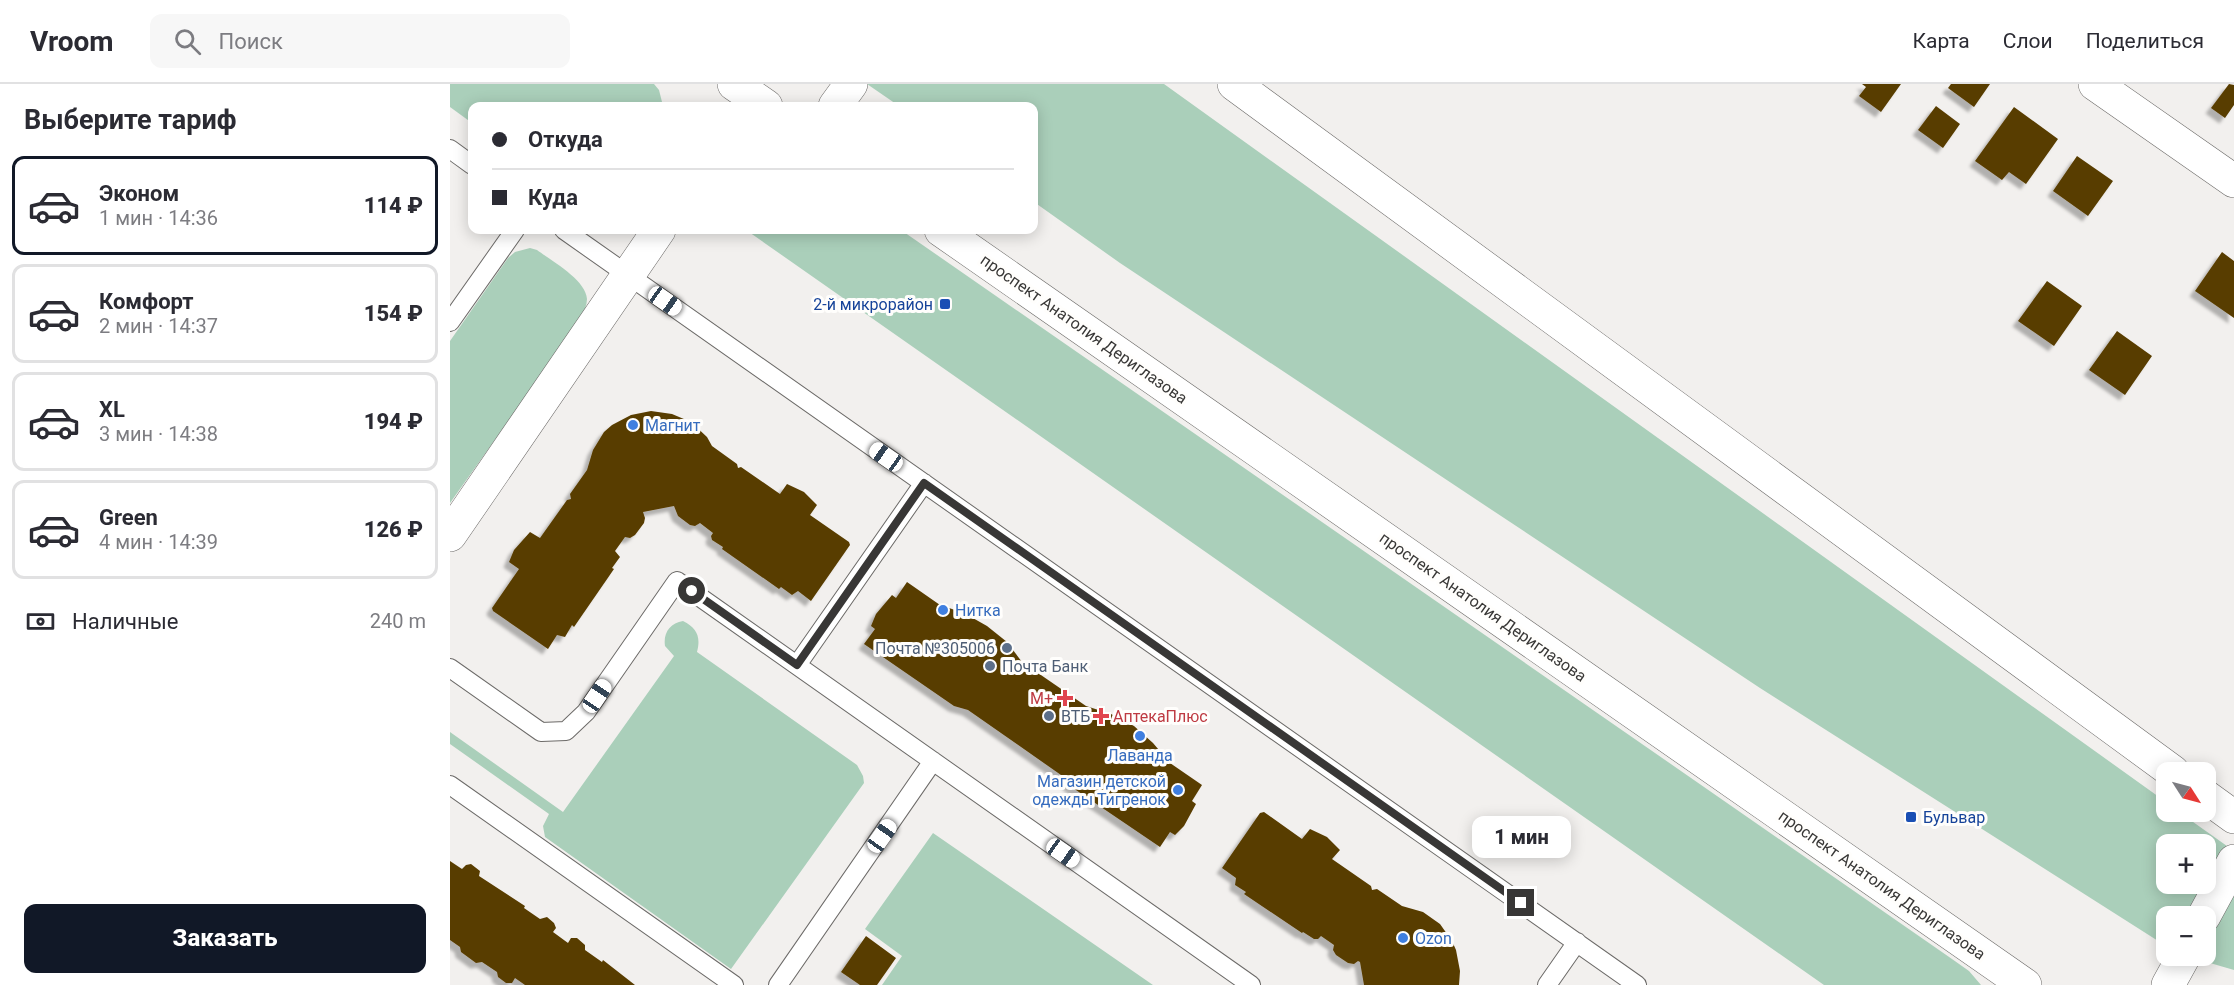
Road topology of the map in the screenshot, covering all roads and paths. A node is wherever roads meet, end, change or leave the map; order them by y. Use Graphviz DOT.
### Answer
graph roads {
  1 [pos="851,84"];
  2 [pos="1234,84"];
  3 [pos="2095,84"];
  4 [pos="838,102"];
  5 [pos="450,149"];
  6 [pos="468,162"];
  7 [pos="2234,181"];
  8 [pos="512,234"];
  9 [pos="570,234"];
  10 [pos="656,234"];
  11 [pos="947,234"];
  12 [pos="628,275"];
  13 [pos="450,322"];
  14 [pos="924,483"];
  15 [pos="450,535"];
  16 [pos="797,665"];
  17 [pos="450,668"];
  18 [pos="933,761"];
  19 [pos="2159,762"];
  20 [pos="450,785"];
  21 [pos="2216,804"];
  22 [pos="2234,817"];
  23 [pos="2234,861"];
  24 [pos="2209,906"];
  25 [pos="1577,942"];
  26 [pos="2178,966"];
  27 [pos="734,985"];
  28 [pos="778,985"];
  29 [pos="1251,985"];
  30 [pos="1547,985"];
  31 [pos="1637,985"];
  32 [pos="2025,985"];
  33 [pos="2168,985"];
  1 -- 4 [label="street"];
  2 -- 19 [label="street"];
  3 -- 7 [label="street"];
  5 -- 6 [label="lane"];
  8 -- 13 [label="lane"];
  9 -- 12 [label="lane"];
  10 -- 12 [label="street"];
  11 -- 32 [label="street, проспект Анатолия Дериглазова"];
  12 -- 14 [label="lane"];
  12 -- 15 [label="street"];
  14 -- 16 [label="lane"];
  14 -- 25 [label="lane"];
  16 -- 17 [label="lane"];
  16 -- 18 [label="lane"];
  18 -- 28 [label="lane"];
  18 -- 29 [label="lane"];
  20 -- 27 [label="lane"];
  21 -- 22 [label="street"];
  23 -- 24 [label="street"];
  25 -- 30 [label="lane"];
  25 -- 31 [label="lane"];
  26 -- 33 [label="street"];
}
